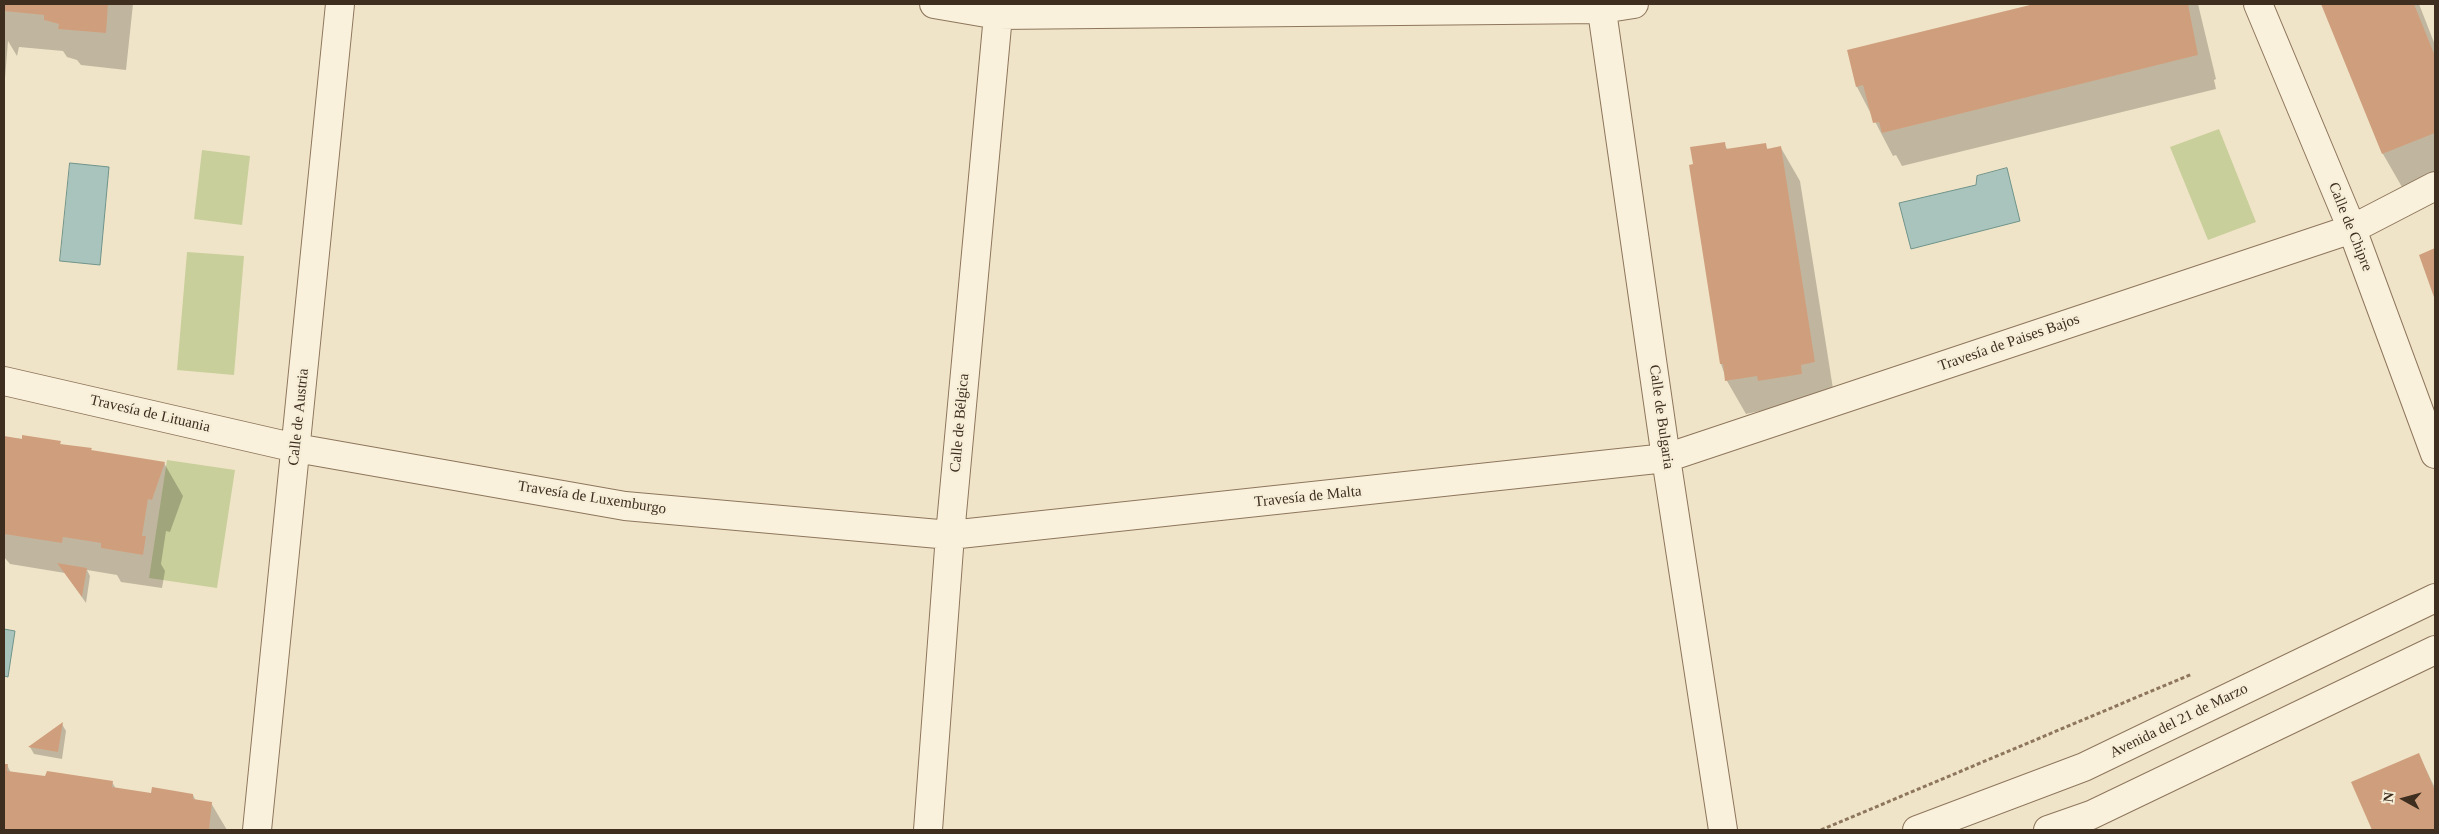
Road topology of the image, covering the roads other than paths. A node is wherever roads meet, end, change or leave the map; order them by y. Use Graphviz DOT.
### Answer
graph roads {
  1 [pos="340,4"];
  2 [pos="934,4"];
  3 [pos="1634,4"];
  4 [pos="2258,4"];
  5 [pos="1602,6"];
  6 [pos="998,15"];
  7 [pos="2435,186"];
  8 [pos="2352,229"];
  9 [pos="4,381"];
  10 [pos="296,448"];
  11 [pos="2435,454"];
  12 [pos="1666,458"];
  13 [pos="950,535"];
  14 [pos="2435,598"];
  15 [pos="2435,652"];
  16 [pos="2093,822"];
  17 [pos="258,830"];
  18 [pos="928,830"];
  19 [pos="1723,830"];
  20 [pos="1917,830"];
  21 [pos="2048,830"];
  1 -- 10 [label="street, Calle de Austria"];
  2 -- 6 [label="street"];
  3 -- 5 [label="street"];
  4 -- 8 [label="street, Calle de Chipre"];
  5 -- 6 [label="street"];
  5 -- 12 [label="street, Calle de Bulgaria"];
  6 -- 13 [label="street, Calle de Bélgica"];
  7 -- 8 [label="street, Travesía de Paises Bajos"];
  8 -- 11 [label="street, Calle de Chipre"];
  8 -- 12 [label="street, Travesía de Paises Bajos"];
  9 -- 10 [label="street, Travesía de Lituania"];
  10 -- 13 [label="street, Travesía de Luxemburgo"];
  10 -- 17 [label="street, Calle de Austria"];
  12 -- 13 [label="street, Travesía de Malta"];
  12 -- 19 [label="street, Calle de Bulgaria"];
  13 -- 18 [label="street, Calle de Bélgica"];
  14 -- 20 [label="street, Avenida del 21 de Marzo"];
  15 -- 16 [label="street"];
  16 -- 21 [label="street"];
}
